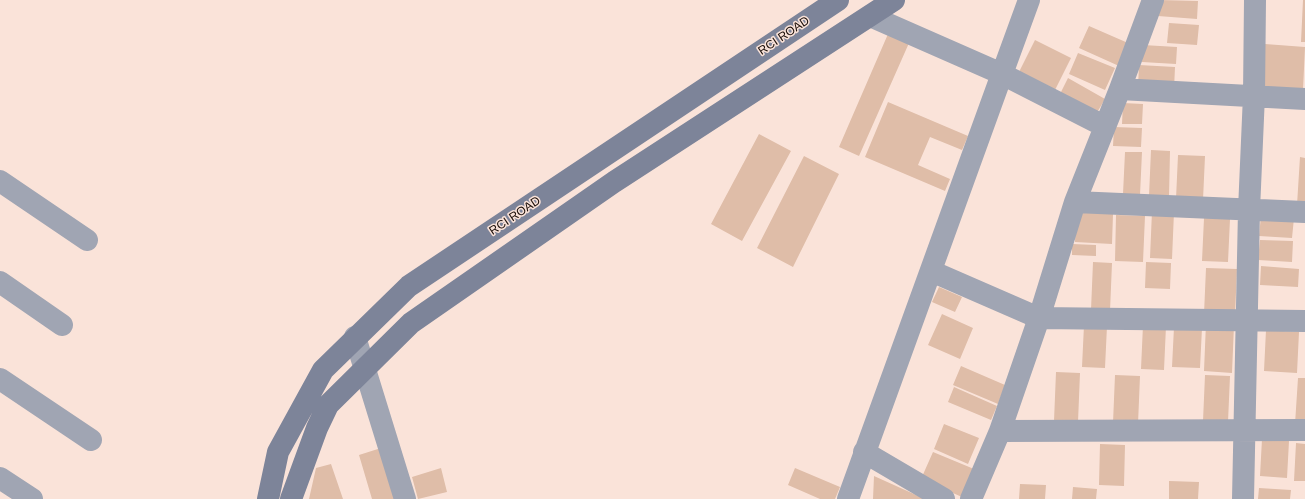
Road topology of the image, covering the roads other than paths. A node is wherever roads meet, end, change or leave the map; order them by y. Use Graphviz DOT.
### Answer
graph roads {
  1 [pos="838,0"];
  2 [pos="894,0"];
  3 [pos="1029,0"];
  4 [pos="1153,0"];
  5 [pos="1255,0"];
  6 [pos="870,16"];
  7 [pos="1002,74"];
  8 [pos="1120,89"];
  9 [pos="1254,95"];
  10 [pos="1305,99"];
  11 [pos="1104,126"];
  12 [pos="0,181"];
  13 [pos="1075,202"];
  14 [pos="1249,210"];
  15 [pos="1305,212"];
  16 [pos="87,240"];
  17 [pos="931,271"];
  18 [pos="0,282"];
  19 [pos="1039,318"];
  20 [pos="1248,320"];
  21 [pos="1305,321"];
  22 [pos="62,325"];
  23 [pos="356,337"];
  24 [pos="365,368"];
  25 [pos="0,379"];
  26 [pos="1000,430"];
  27 [pos="1305,430"];
  28 [pos="1244,431"];
  29 [pos="91,440"];
  30 [pos="864,452"];
  31 [pos="0,478"];
  32 [pos="32,499"];
  33 [pos="268,499"];
  34 [pos="291,499"];
  35 [pos="405,499"];
  36 [pos="848,499"];
  37 [pos="944,499"];
  38 [pos="971,499"];
  39 [pos="1243,499"];
  1 -- 23 [label="street, RCI ROAD"];
  2 -- 6 [label="street"];
  3 -- 7 [label="street"];
  4 -- 8 [label="street"];
  5 -- 9 [label="street"];
  6 -- 7 [label="street"];
  6 -- 24 [label="street"];
  7 -- 11 [label="street"];
  7 -- 17 [label="street"];
  8 -- 9 [label="street"];
  8 -- 11 [label="street"];
  9 -- 10 [label="street"];
  9 -- 14 [label="street"];
  11 -- 13 [label="street"];
  12 -- 16 [label="street"];
  13 -- 14 [label="street"];
  13 -- 19 [label="street"];
  14 -- 15 [label="street"];
  14 -- 20 [label="street"];
  17 -- 19 [label="street"];
  17 -- 30 [label="street"];
  18 -- 22 [label="street"];
  19 -- 20 [label="street"];
  19 -- 26 [label="street"];
  20 -- 21 [label="street"];
  20 -- 28 [label="street"];
  23 -- 24 [label="street"];
  23 -- 33 [label="street, RCI ROAD"];
  24 -- 34 [label="street"];
  24 -- 35 [label="street"];
  25 -- 29 [label="street"];
  26 -- 28 [label="street"];
  26 -- 38 [label="street"];
  27 -- 28 [label="street"];
  28 -- 39 [label="street"];
  30 -- 36 [label="street"];
  30 -- 37 [label="street"];
  31 -- 32 [label="street"];
}
